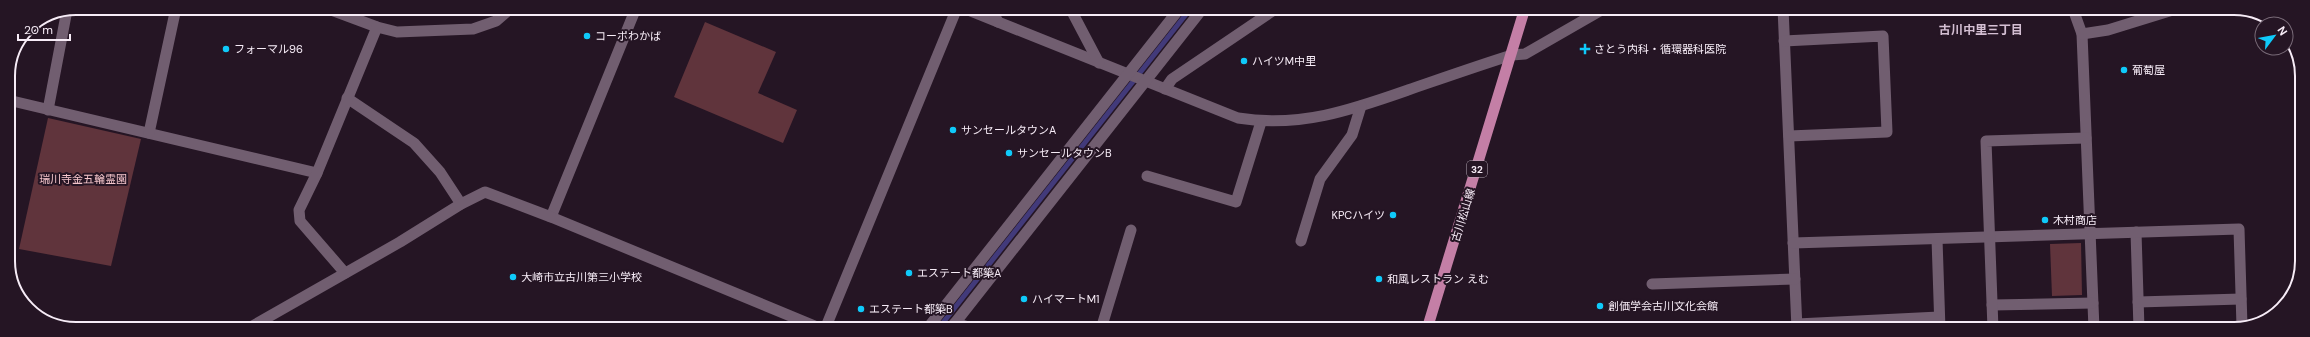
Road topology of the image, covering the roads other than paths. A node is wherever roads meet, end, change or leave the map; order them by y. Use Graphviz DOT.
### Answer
graph roads {
  1 [pos="174,15"];
  2 [pos="344,15"];
  3 [pos="503,15"];
  4 [pos="633,15"];
  5 [pos="954,15"];
  6 [pos="980,15"];
  7 [pos="994,15"];
  8 [pos="1074,15"];
  9 [pos="1177,15"];
  10 [pos="1194,15"];
  11 [pos="1267,15"];
  12 [pos="1523,15"];
  13 [pos="1593,15"];
  14 [pos="1783,15"];
  15 [pos="2075,15"];
  16 [pos="2154,15"];
  17 [pos="66,16"];
  18 [pos="998,22"];
  19 [pos="376,27"];
  20 [pos="2082,34"];
  21 [pos="1170,35"];
  22 [pos="1784,41"];
  23 [pos="1512,55"];
  24 [pos="1099,63"];
  25 [pos="1137,78"];
  26 [pos="1165,89"];
  27 [pos="348,98"];
  28 [pos="15,102"];
  29 [pos="1361,106"];
  30 [pos="48,110"];
  31 [pos="1261,122"];
  32 [pos="149,134"];
  33 [pos="1789,136"];
  34 [pos="2086,138"];
  35 [pos="317,173"];
  36 [pos="1147,176"];
  37 [pos="461,204"];
  38 [pos="551,217"];
  39 [pos="1131,230"];
  40 [pos="2136,232"];
  41 [pos="2090,234"];
  42 [pos="1989,237"];
  43 [pos="1937,239"];
  44 [pos="1301,241"];
  45 [pos="1793,243"];
  46 [pos="345,273"];
  47 [pos="1795,279"];
  48 [pos="1652,284"];
  49 [pos="2242,299"];
  50 [pos="2138,302"];
  51 [pos="2093,303"];
  52 [pos="1992,305"];
  53 [pos="1939,317"];
  54 [pos="2242,321"];
  55 [pos="259,322"];
  56 [pos="805,322"];
  57 [pos="828,322"];
  58 [pos="933,322"];
  59 [pos="955,322"];
  60 [pos="1103,322"];
  61 [pos="1429,322"];
  62 [pos="1797,322"];
  63 [pos="1860,322"];
  64 [pos="1939,322"];
  65 [pos="1993,322"];
  66 [pos="2094,322"];
  67 [pos="2139,322"];
  1 -- 32 [label="street"];
  2 -- 19 [label="street"];
  3 -- 19 [label="street"];
  4 -- 38 [label="street"];
  5 -- 57 [label="street"];
  6 -- 18 [label="street"];
  7 -- 18 [label="street"];
  8 -- 24 [label="street"];
  9 -- 21 [label="street"];
  10 -- 21 [label="street"];
  11 -- 26 [label="street"];
  12 -- 23 [label="main road, 古川松山線 / 32"];
  13 -- 23 [label="street"];
  14 -- 22 [label="street"];
  15 -- 20 [label="street"];
  16 -- 20 [label="street"];
  17 -- 30 [label="street"];
  18 -- 24 [label="street"];
  19 -- 27 [label="street"];
  20 -- 34 [label="street"];
  21 -- 25 [label="street"];
  21 -- 25 [label="street"];
  22 -- 33 [label="street"];
  22 -- 33 [label="street"];
  23 -- 29 [label="street"];
  23 -- 61 [label="main road, 古川松山線 / 32"];
  24 -- 25 [label="street"];
  25 -- 26 [label="street"];
  25 -- 58 [label="street"];
  25 -- 59 [label="street"];
  26 -- 31 [label="street"];
  27 -- 35 [label="street"];
  27 -- 37 [label="street"];
  28 -- 30 [label="street"];
  29 -- 31 [label="street"];
  29 -- 44 [label="street"];
  30 -- 32 [label="street"];
  31 -- 36 [label="street"];
  32 -- 35 [label="street"];
  33 -- 45 [label="street"];
  34 -- 41 [label="street"];
  34 -- 42 [label="street"];
  35 -- 46 [label="street"];
  37 -- 38 [label="street"];
  37 -- 46 [label="street"];
  38 -- 56 [label="street"];
  39 -- 60 [label="street"];
  40 -- 41 [label="street"];
  40 -- 49 [label="street"];
  40 -- 50 [label="street"];
  41 -- 42 [label="street"];
  41 -- 51 [label="street"];
  42 -- 43 [label="street"];
  42 -- 52 [label="street"];
  43 -- 45 [label="street"];
  43 -- 53 [label="street"];
  45 -- 47 [label="street"];
  46 -- 55 [label="street"];
  47 -- 48 [label="street"];
  47 -- 62 [label="street"];
  49 -- 50 [label="street"];
  49 -- 54 [label="street"];
  50 -- 67 [label="street"];
  51 -- 52 [label="street"];
  51 -- 66 [label="street"];
  52 -- 65 [label="street"];
  53 -- 63 [label="street"];
  53 -- 64 [label="street"];
}
